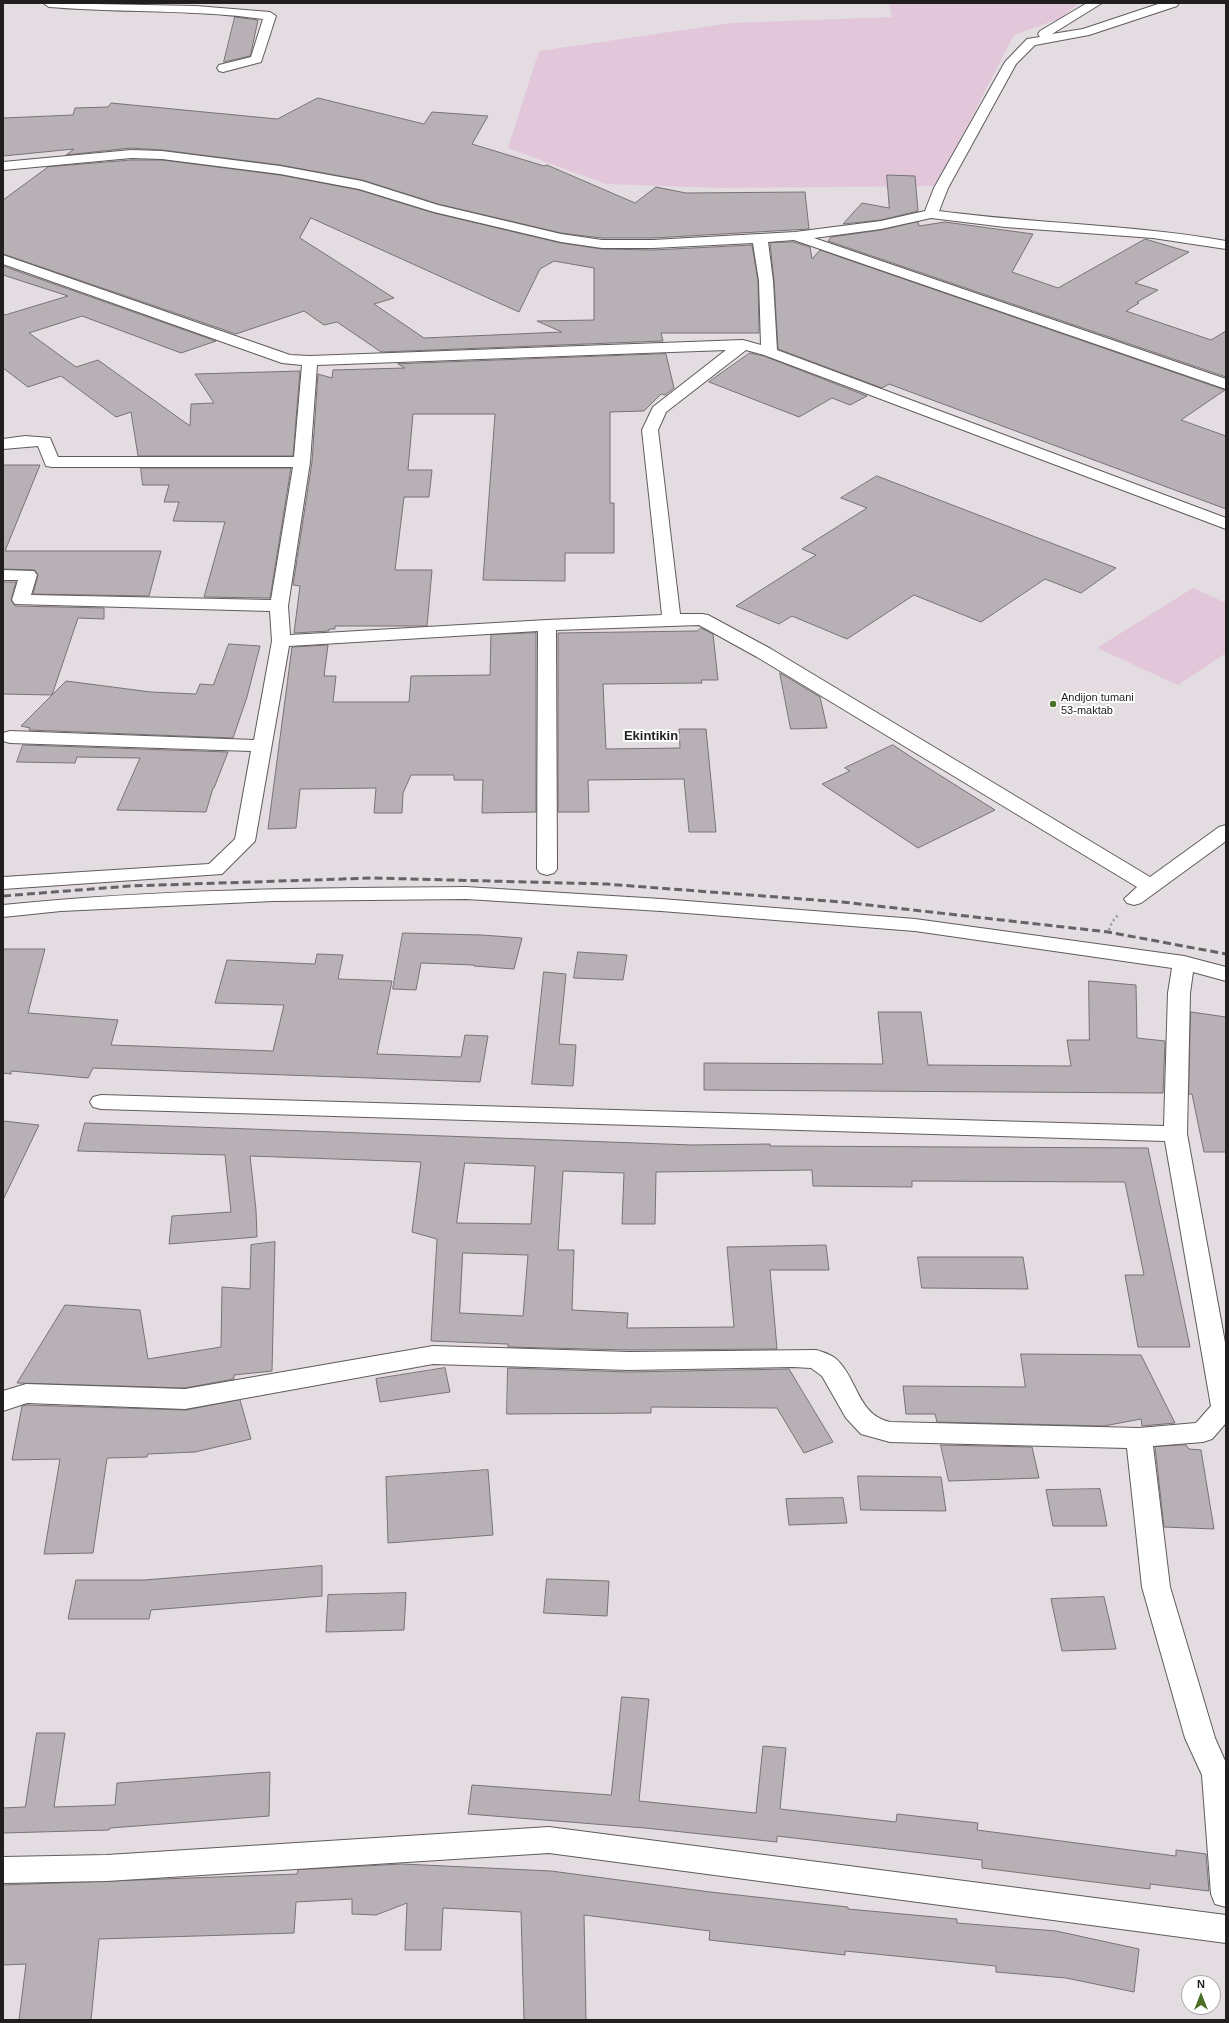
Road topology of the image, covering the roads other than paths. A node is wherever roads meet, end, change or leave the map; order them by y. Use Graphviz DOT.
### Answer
graph roads {
  1 [pos="49,3"];
  2 [pos="1096,3"];
  3 [pos="1173,3"];
  4 [pos="124,6"];
  5 [pos="1031,42"];
  6 [pos="223,68"];
  7 [pos="3,166"];
  8 [pos="931,214"];
  9 [pos="795,236"];
  10 [pos="760,239"];
  11 [pos="1226,245"];
  12 [pos="3,259"];
  13 [pos="743,345"];
  14 [pos="769,352"];
  15 [pos="310,361"];
  16 [pos="1226,384"];
  17 [pos="3,444"];
  18 [pos="302,462"];
  19 [pos="1226,524"];
  20 [pos="3,575"];
  21 [pos="279,606"];
  22 [pos="672,620"];
  23 [pos="547,625"];
  24 [pos="281,641"];
  25 [pos="10,737"];
  26 [pos="263,746"];
  27 [pos="1226,831"];
  28 [pos="547,869"];
  29 [pos="3,883"];
  30 [pos="1150,886"];
  31 [pos="1134,899"];
  32 [pos="3,911"];
  33 [pos="1184,963"];
  34 [pos="1226,974"];
  35 [pos="101,1102"];
  36 [pos="1175,1134"];
  37 [pos="3,1401"];
  38 [pos="1139,1438"];
  39 [pos="3,1870"];
  40 [pos="1226,1894"];
  41 [pos="1226,1929"];
  1 -- 4 [label="street"];
  2 -- 5 [label="street"];
  3 -- 5 [label="street"];
  4 -- 6 [label="street"];
  5 -- 8 [label="street"];
  7 -- 10 [label="street"];
  8 -- 9 [label="street"];
  8 -- 11 [label="street"];
  9 -- 10 [label="street"];
  9 -- 16 [label="street"];
  10 -- 14 [label="street"];
  12 -- 15 [label="street"];
  13 -- 14 [label="street"];
  13 -- 15 [label="street"];
  13 -- 22 [label="street"];
  14 -- 19 [label="street"];
  15 -- 18 [label="street"];
  17 -- 18 [label="street"];
  18 -- 21 [label="street"];
  20 -- 21 [label="street"];
  21 -- 24 [label="street"];
  22 -- 23 [label="street"];
  22 -- 30 [label="street"];
  23 -- 24 [label="street"];
  23 -- 28 [label="street"];
  24 -- 26 [label="street"];
  25 -- 26 [label="street"];
  26 -- 29 [label="street"];
  27 -- 30 [label="street"];
  30 -- 31 [label="street"];
  32 -- 33 [label="street"];
  33 -- 34 [label="street"];
  33 -- 36 [label="street"];
  35 -- 36 [label="street"];
  36 -- 38 [label="street"];
  37 -- 38 [label="street"];
  38 -- 40 [label="street"];
  39 -- 41 [label="street"];
}
